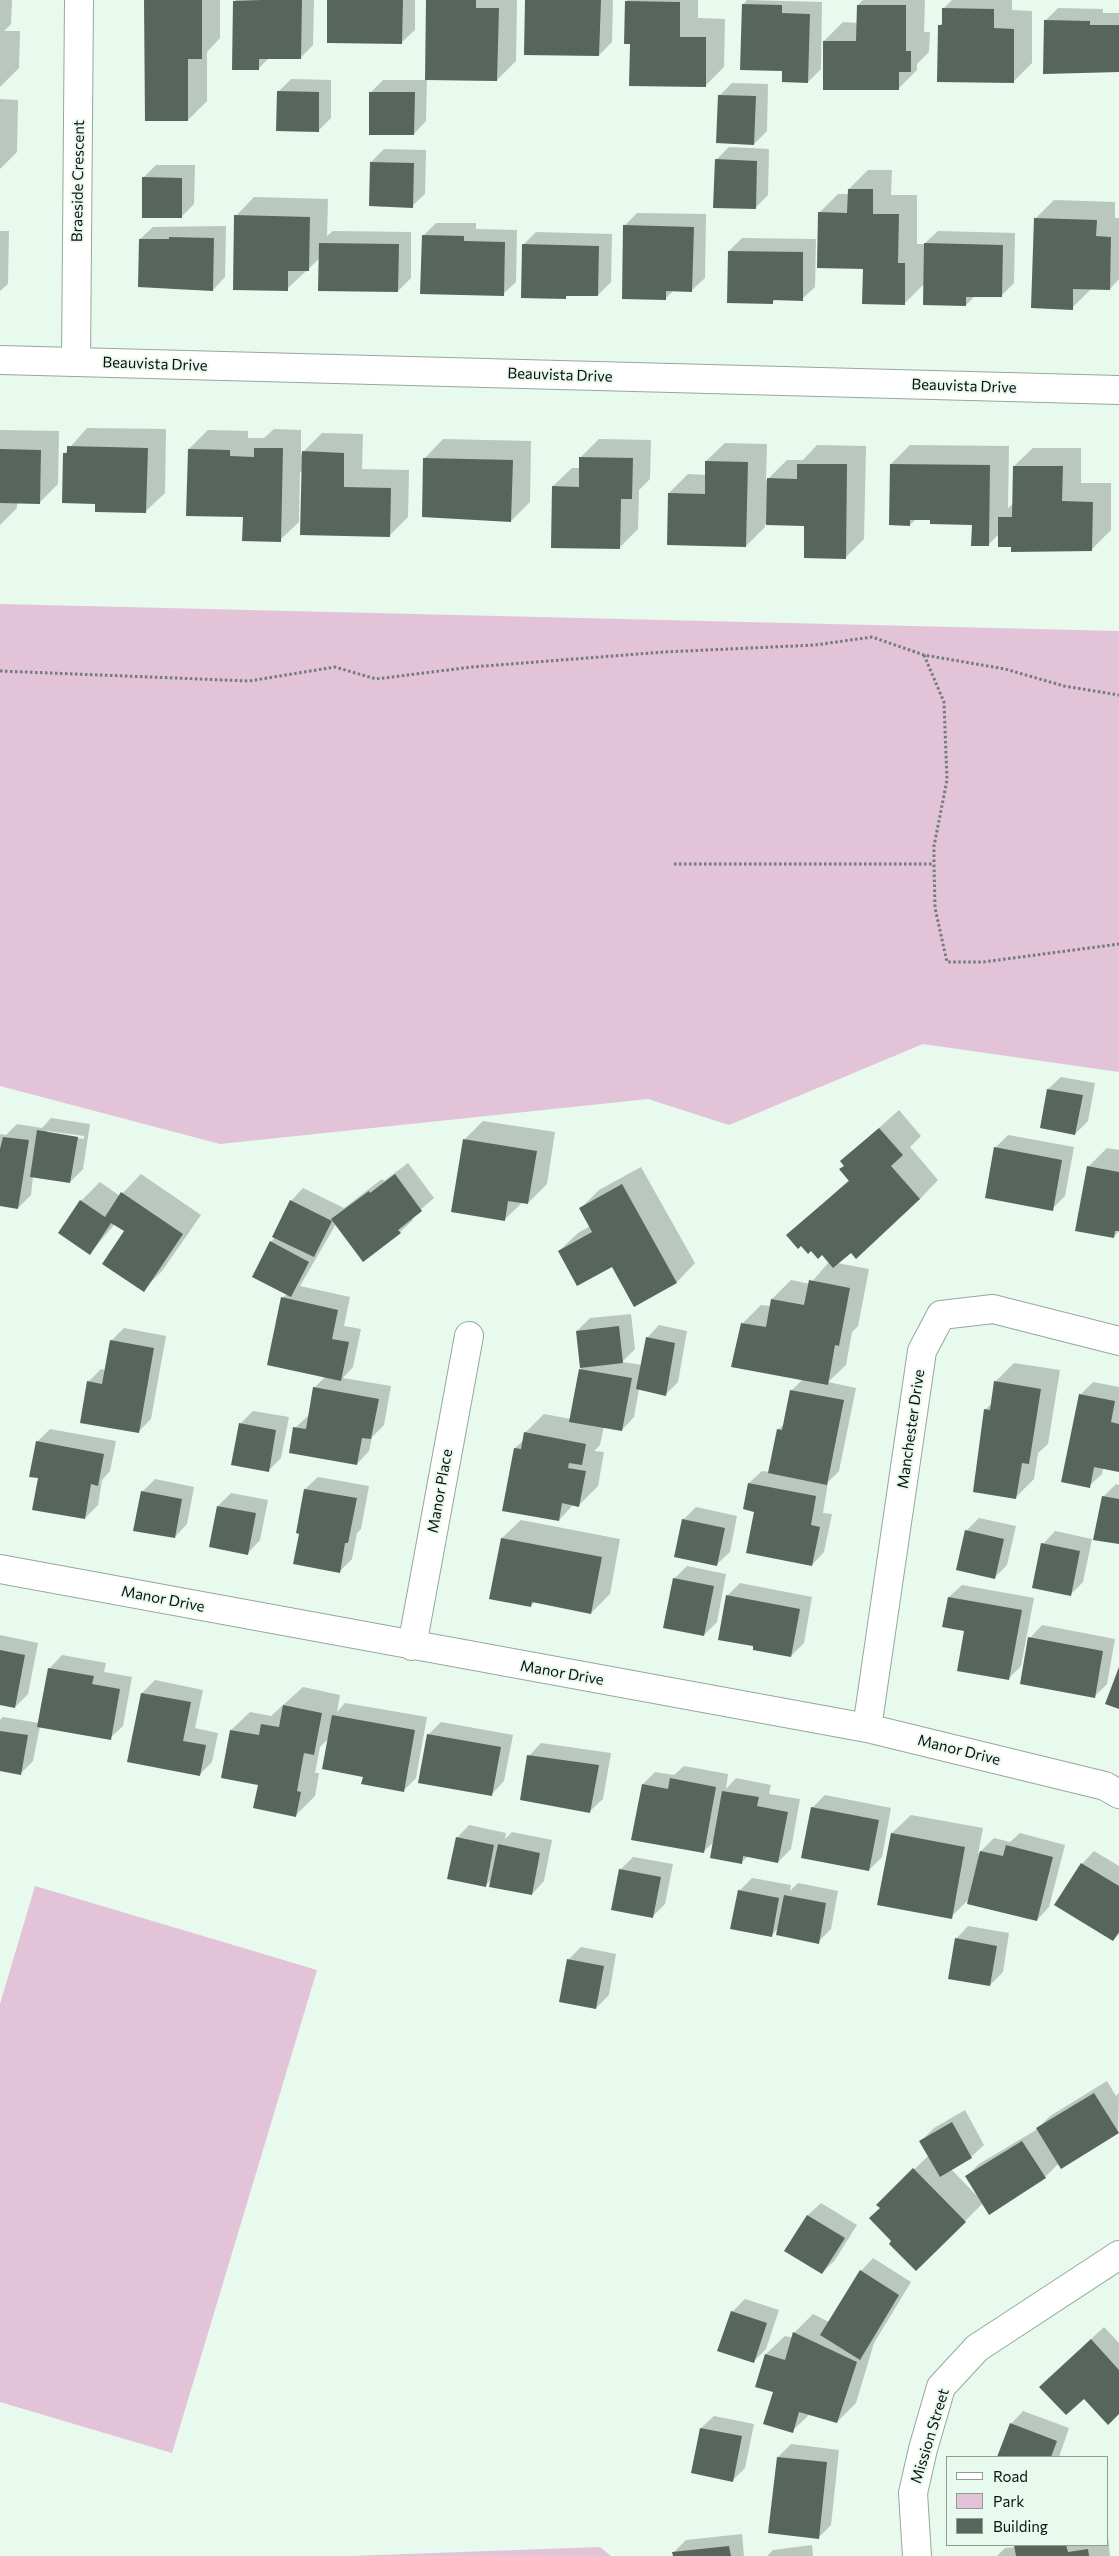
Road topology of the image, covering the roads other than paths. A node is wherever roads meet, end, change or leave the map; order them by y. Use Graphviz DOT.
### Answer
graph roads {
  1 [pos="79,0"];
  2 [pos="0,360"];
  3 [pos="76,362"];
  4 [pos="1119,390"];
  5 [pos="469,1336"];
  6 [pos="1119,1341"];
  7 [pos="0,1569"];
  8 [pos="412,1646"];
  9 [pos="867,1728"];
  10 [pos="1119,1794"];
  11 [pos="1119,2255"];
  12 [pos="917,2556"];
  1 -- 3 [label="street, Braeside Crescent"];
  2 -- 3 [label="street, Beauvista Drive"];
  3 -- 4 [label="street, Beauvista Drive"];
  5 -- 8 [label="street, Manor Place"];
  6 -- 9 [label="street, Manchester Drive"];
  7 -- 8 [label="street, Manor Drive"];
  8 -- 9 [label="street, Manor Drive"];
  9 -- 10 [label="street, Manor Drive"];
  11 -- 12 [label="street, Mission Street"];
}
